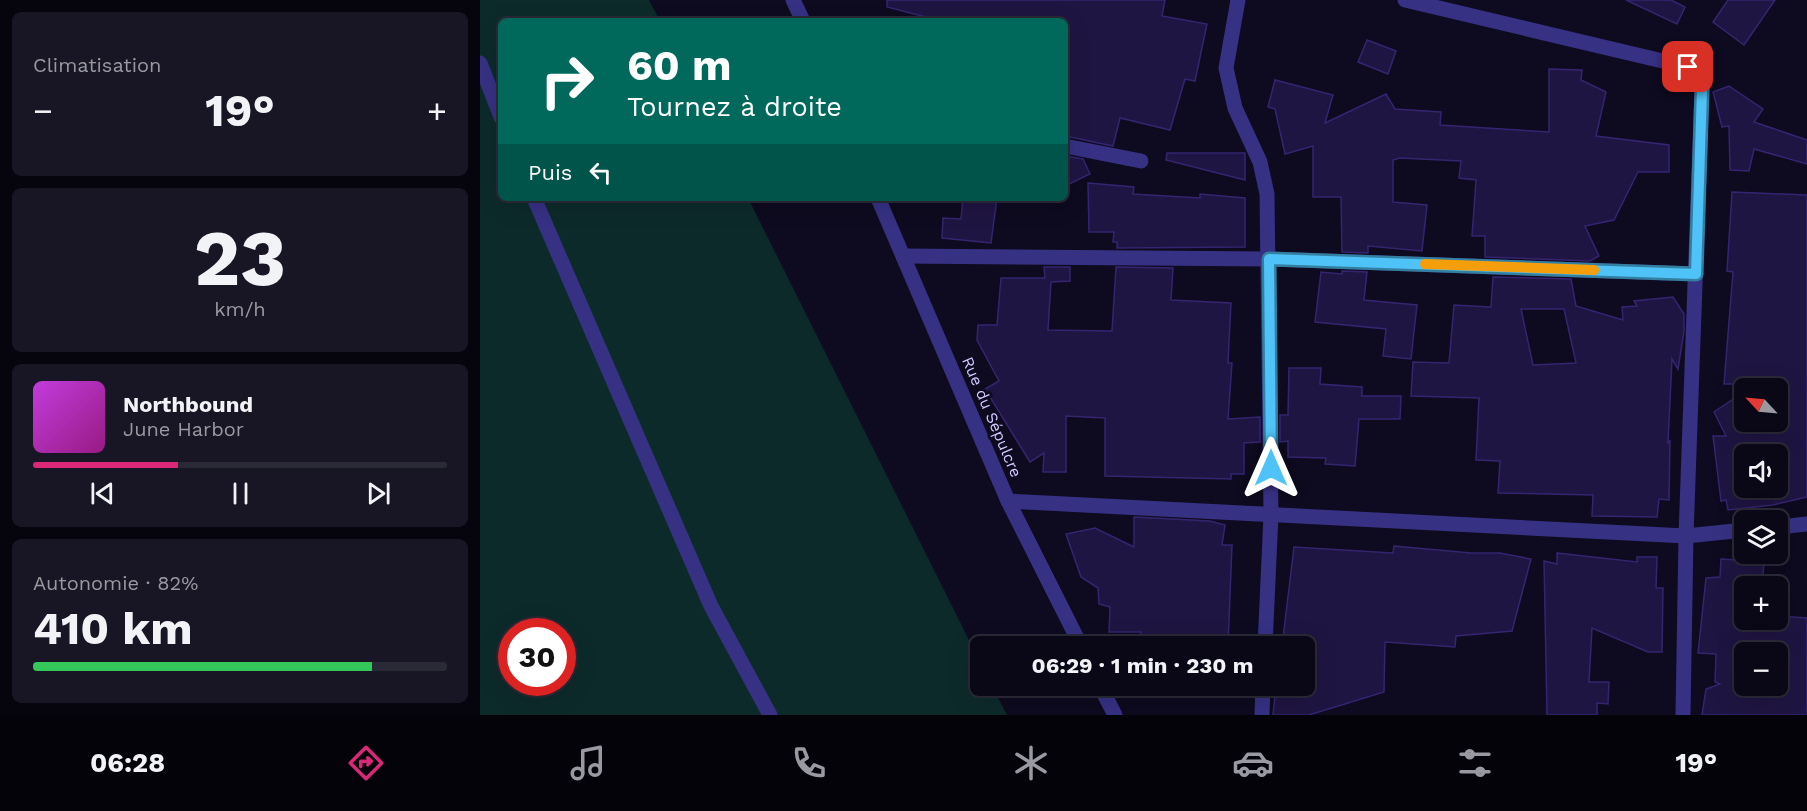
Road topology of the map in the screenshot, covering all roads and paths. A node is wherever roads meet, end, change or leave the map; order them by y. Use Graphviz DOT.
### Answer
graph roads {
  1 [pos="793,0"];
  2 [pos="805,0"];
  3 [pos="1238,0"];
  4 [pos="1405,0"];
  5 [pos="802,18"];
  6 [pos="802,18"];
  7 [pos="480,63"];
  8 [pos="498,109"];
  9 [pos="1068,147"];
  10 [pos="1141,160"];
  11 [pos="535,201"];
  12 [pos="879,201"];
  13 [pos="903,256"];
  14 [pos="1269,259"];
  15 [pos="1696,274"];
  16 [pos="1008,501"];
  17 [pos="1271,515"];
  18 [pos="1807,524"];
  19 [pos="1788,526"];
  20 [pos="1734,531"];
  21 [pos="1686,536"];
  22 [pos="1076,636"];
  23 [pos="1265,636"];
  24 [pos="1105,696"];
  25 [pos="1263,696"];
  26 [pos="770,715"];
  27 [pos="1115,715"];
  28 [pos="1262,715"];
  29 [pos="1683,715"];
  1 -- 5 [label="street"];
  2 -- 6 [label="street"];
  3 -- 14 [label="street"];
  4 -- 15 [label="street"];
  7 -- 8 [label="street"];
  9 -- 10 [label="street"];
  11 -- 26 [label="street"];
  12 -- 13 [label="street, Rue du Sépulcre"];
  13 -- 14 [label="street"];
  13 -- 16 [label="street, Rue du Sépulcre"];
  14 -- 15 [label="street"];
  14 -- 17 [label="street"];
  15 -- 21 [label="street"];
  16 -- 17 [label="street"];
  16 -- 22 [label="street, Rue du Sépulcre"];
  17 -- 21 [label="street"];
  17 -- 23 [label="street"];
  18 -- 19 [label="street"];
  20 -- 21 [label="street"];
  21 -- 29 [label="street"];
  24 -- 27 [label="street"];
  25 -- 28 [label="street"];
}
